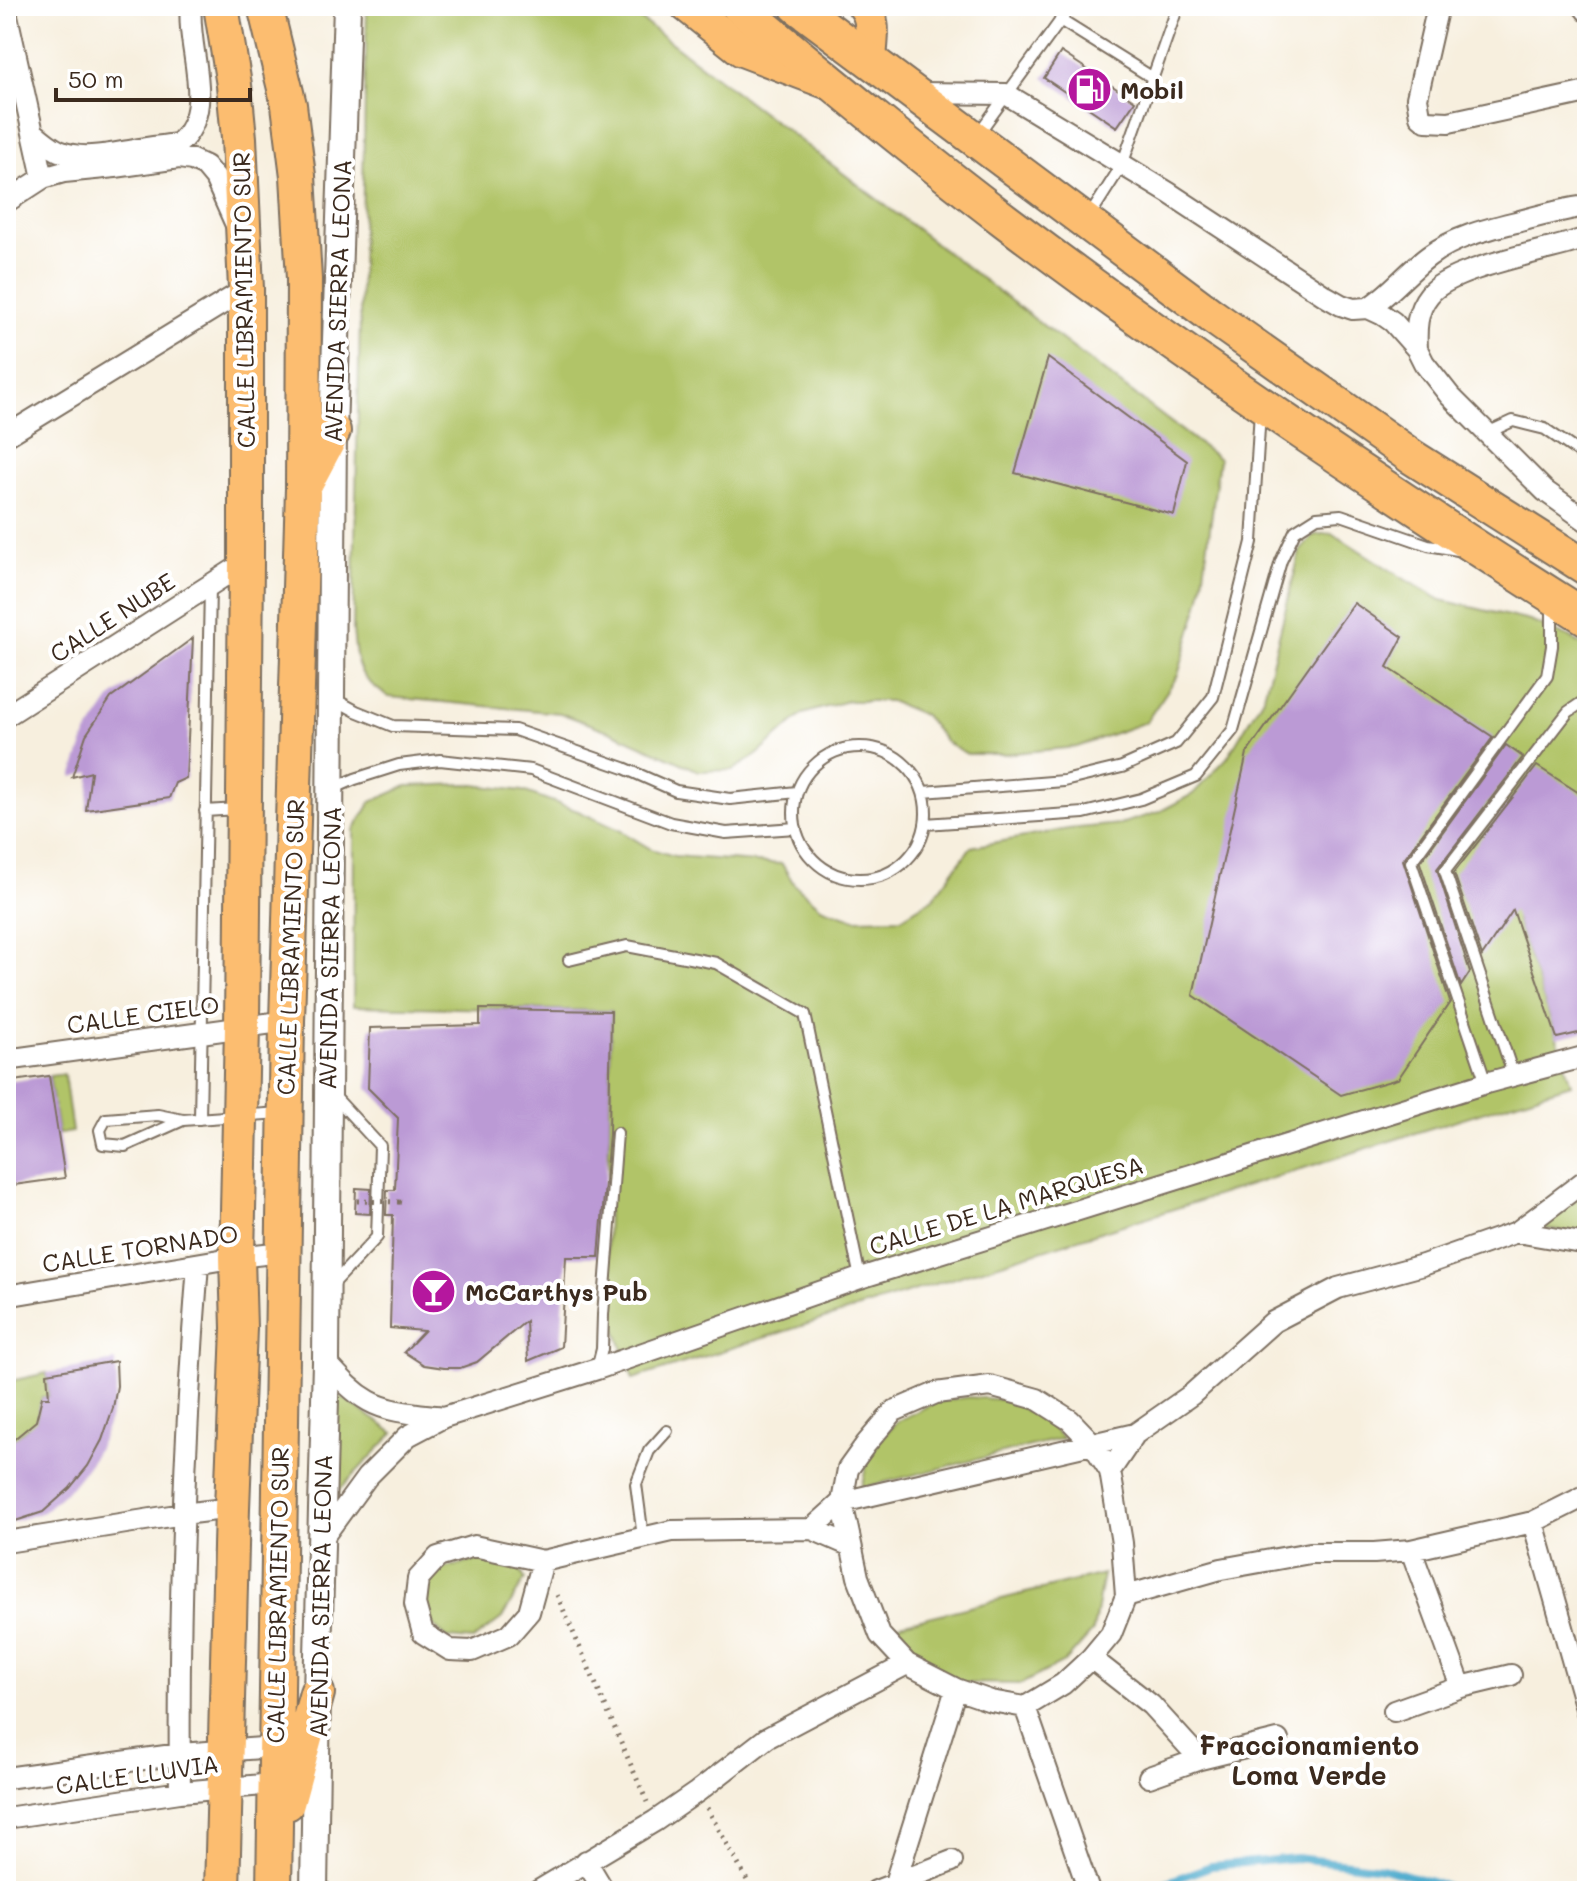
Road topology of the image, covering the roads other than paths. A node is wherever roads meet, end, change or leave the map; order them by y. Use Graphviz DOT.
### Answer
graph roads {
  1 [pos="191,6"];
  2 [pos="221,6"];
  3 [pos="265,6"];
  4 [pos="347,6"];
  5 [pos="687,6"];
  6 [pos="739,6"];
  7 [pos="864,6"];
  8 [pos="1071,6"];
  9 [pos="1178,6"];
  10 [pos="1438,6"];
  11 [pos="1583,6"];
  12 [pos="6,11"];
  13 [pos="1587,11"];
  14 [pos="812,13"];
  15 [pos="1060,20"];
  16 [pos="870,59"];
  17 [pos="1153,78"];
  18 [pos="835,85"];
  19 [pos="1587,92"];
  20 [pos="916,93"];
  21 [pos="1006,94"];
  22 [pos="33,132"];
  23 [pos="975,138"];
  24 [pos="178,151"];
  25 [pos="1122,165"];
  26 [pos="43,178"];
  27 [pos="6,202"];
  28 [pos="1587,206"];
  29 [pos="1087,221"];
  30 [pos="1587,238"];
  31 [pos="244,241"];
  32 [pos="246,289"];
  33 [pos="1368,308"];
  34 [pos="1417,349"];
  35 [pos="1261,405"];
  36 [pos="333,431"];
  37 [pos="1487,433"];
  38 [pos="6,436"];
  39 [pos="1587,458"];
  40 [pos="303,488"];
  41 [pos="1587,521"];
  42 [pos="1485,554"];
  43 [pos="246,562"];
  44 [pos="1587,568"];
  45 [pos="210,586"];
  46 [pos="1552,596"];
  47 [pos="1587,618"];
  48 [pos="331,697"];
  49 [pos="1587,699"];
  50 [pos="6,716"];
  51 [pos="331,790"];
  52 [pos="797,792"];
  53 [pos="923,792"];
  54 [pos="244,809"];
  55 [pos="205,811"];
  56 [pos="925,824"];
  57 [pos="796,828"];
  58 [pos="569,960"];
  59 [pos="287,1021"];
  60 [pos="242,1027"];
  61 [pos="200,1032"];
  62 [pos="1587,1056"];
  63 [pos="6,1060"];
  64 [pos="1513,1074"];
  65 [pos="1486,1083"];
  66 [pos="328,1089"];
  67 [pos="286,1113"];
  68 [pos="240,1116"];
  69 [pos="200,1119"];
  70 [pos="183,1120"];
  71 [pos="617,1133"];
  72 [pos="1587,1179"];
  73 [pos="1517,1232"];
  74 [pos="1587,1244"];
  75 [pos="283,1252"];
  76 [pos="237,1257"];
  77 [pos="198,1264"];
  78 [pos="860,1278"];
  79 [pos="326,1291"];
  80 [pos="6,1296"];
  81 [pos="326,1362"];
  82 [pos="597,1369"];
  83 [pos="444,1417"];
  84 [pos="667,1431"];
  85 [pos="1135,1434"];
  86 [pos="1092,1443"];
  87 [pos="1110,1471"];
  88 [pos="1587,1495"];
  89 [pos="842,1502"];
  90 [pos="232,1508"];
  91 [pos="183,1514"];
  92 [pos="1533,1522"];
  93 [pos="812,1529"];
  94 [pos="643,1537"];
  95 [pos="321,1540"];
  96 [pos="6,1542"];
  97 [pos="851,1546"];
  98 [pos="1411,1550"];
  99 [pos="543,1561"];
  100 [pos="1126,1596"];
  101 [pos="1091,1658"];
  102 [pos="907,1664"];
  103 [pos="1511,1675"];
  104 [pos="1461,1687"];
  105 [pos="956,1689"];
  106 [pos="317,1693"];
  107 [pos="1025,1707"];
  108 [pos="1394,1711"];
  109 [pos="1587,1712"];
  110 [pos="1278,1740"];
  111 [pos="275,1747"];
  112 [pos="227,1749"];
  113 [pos="180,1754"];
  114 [pos="1200,1759"];
  115 [pos="1149,1777"];
  116 [pos="6,1778"];
  117 [pos="275,1784"];
  118 [pos="226,1787"];
  119 [pos="180,1792"];
  120 [pos="6,1818"];
  121 [pos="274,1850"];
  122 [pos="586,1861"];
  123 [pos="952,1861"];
  124 [pos="1088,1886"];
  125 [pos="886,1887"];
  126 [pos="222,1891"];
  127 [pos="274,1891"];
  128 [pos="314,1891"];
  129 [pos="538,1891"];
  130 [pos="604,1891"];
  1 -- 24 [label="street"];
  2 -- 31 [label="highway, CALLE LIBRAMIENTO SUR"];
  3 -- 40 [label="highway, CALLE LIBRAMIENTO SUR"];
  4 -- 36 [label="street, AVENIDA SIERRA LEONA"];
  5 -- 18 [label="main road"];
  6 -- 18 [label="highway"];
  7 -- 16 [label="main road"];
  8 -- 15 [label="lane"];
  9 -- 17 [label="lane"];
  10 -- 19 [label="street"];
  11 -- 13 [label="street"];
  12 -- 22 [label="street"];
  14 -- 16 [label="highway"];
  15 -- 17 [label="lane"];
  15 -- 21 [label="lane"];
  16 -- 20 [label="highway"];
  17 -- 25 [label="lane"];
  18 -- 35 [label="highway"];
  20 -- 21 [label="street"];
  20 -- 23 [label="highway"];
  21 -- 23 [label="lane"];
  21 -- 25 [label="street"];
  22 -- 24 [label="street"];
  22 -- 26 [label="street"];
  23 -- 29 [label="highway"];
  24 -- 26 [label="street"];
  24 -- 31 [label="street"];
  25 -- 29 [label="lane"];
  25 -- 33 [label="street"];
  26 -- 27 [label="street"];
  28 -- 33 [label="street"];
  29 -- 44 [label="highway"];
  30 -- 34 [label="street"];
  31 -- 32 [label="highway, CALLE LIBRAMIENTO SUR"];
  32 -- 38 [label="street"];
  32 -- 43 [label="highway, CALLE LIBRAMIENTO SUR"];
  33 -- 34 [label="street"];
  34 -- 37 [label="street"];
  35 -- 42 [label="highway"];
  35 -- 53 [label="lane"];
  36 -- 40 [label="highway"];
  36 -- 48 [label="street, AVENIDA SIERRA LEONA"];
  37 -- 39 [label="lane"];
  37 -- 41 [label="street"];
  40 -- 59 [label="highway, CALLE LIBRAMIENTO SUR"];
  42 -- 46 [label="highway"];
  42 -- 56 [label="lane"];
  43 -- 45 [label="street, CALLE NUBE"];
  43 -- 54 [label="highway, CALLE LIBRAMIENTO SUR"];
  45 -- 50 [label="street, CALLE NUBE"];
  45 -- 55 [label="lane"];
  46 -- 47 [label="highway"];
  46 -- 65 [label="lane"];
  48 -- 51 [label="street, AVENIDA SIERRA LEONA"];
  48 -- 52 [label="lane"];
  49 -- 64 [label="lane"];
  51 -- 57 [label="lane"];
  51 -- 66 [label="street, AVENIDA SIERRA LEONA"];
  52 -- 53 [label="lane"];
  52 -- 57 [label="lane"];
  53 -- 56 [label="lane"];
  54 -- 55 [label="lane"];
  54 -- 60 [label="highway, CALLE LIBRAMIENTO SUR"];
  55 -- 61 [label="lane"];
  56 -- 57 [label="lane"];
  58 -- 78 [label="lane"];
  59 -- 60 [label="street, CALLE CIELO"];
  59 -- 67 [label="highway, CALLE LIBRAMIENTO SUR"];
  60 -- 61 [label="street, CALLE CIELO"];
  60 -- 68 [label="highway, CALLE LIBRAMIENTO SUR"];
  61 -- 63 [label="street, CALLE CIELO"];
  61 -- 69 [label="lane"];
  62 -- 64 [label="street, CALLE DE LA MARQUESA"];
  64 -- 65 [label="street, CALLE DE LA MARQUESA"];
  65 -- 78 [label="street, CALLE DE LA MARQUESA"];
  66 -- 79 [label="street, AVENIDA SIERRA LEONA"];
  66 -- 79 [label="lane"];
  67 -- 68 [label="lane"];
  67 -- 75 [label="highway, CALLE LIBRAMIENTO SUR"];
  68 -- 69 [label="lane"];
  68 -- 76 [label="highway, CALLE LIBRAMIENTO SUR"];
  69 -- 70 [label="lane"];
  70 -- 70 [label="lane"];
  71 -- 82 [label="lane"];
  72 -- 73 [label="street"];
  73 -- 74 [label="street"];
  73 -- 85 [label="street"];
  75 -- 76 [label="street, CALLE TORNADO"];
  75 -- 111 [label="highway, CALLE LIBRAMIENTO SUR"];
  76 -- 77 [label="street, CALLE TORNADO"];
  76 -- 90 [label="highway, CALLE LIBRAMIENTO SUR"];
  77 -- 80 [label="street, CALLE TORNADO"];
  77 -- 91 [label="street"];
  78 -- 82 [label="street, CALLE DE LA MARQUESA"];
  79 -- 81 [label="street, AVENIDA SIERRA LEONA"];
  81 -- 83 [label="street, CALLE DE LA MARQUESA"];
  81 -- 95 [label="street, AVENIDA SIERRA LEONA"];
  82 -- 83 [label="street, CALLE DE LA MARQUESA"];
  83 -- 95 [label="street, CALLE DE LA MARQUESA"];
  84 -- 94 [label="lane"];
  85 -- 86 [label="street"];
  85 -- 87 [label="street"];
  86 -- 87 [label="street"];
  86 -- 89 [label="street"];
  86 -- 89 [label="street"];
  87 -- 100 [label="street"];
  88 -- 92 [label="street"];
  89 -- 93 [label="street"];
  89 -- 97 [label="street"];
  90 -- 91 [label="street"];
  90 -- 112 [label="highway, CALLE LIBRAMIENTO SUR"];
  91 -- 96 [label="street"];
  91 -- 113 [label="street"];
  92 -- 98 [label="street"];
  92 -- 109 [label="street"];
  93 -- 94 [label="street"];
  93 -- 97 [label="street"];
  94 -- 99 [label="street"];
  95 -- 106 [label="street, AVENIDA SIERRA LEONA"];
  97 -- 102 [label="street"];
  98 -- 100 [label="street"];
  98 -- 104 [label="street"];
  99 -- 99 [label="street"];
  100 -- 101 [label="street"];
  101 -- 107 [label="street"];
  101 -- 114 [label="street"];
  102 -- 105 [label="street"];
  102 -- 122 [label="street"];
  103 -- 104 [label="street"];
  104 -- 108 [label="street"];
  105 -- 107 [label="street"];
  105 -- 125 [label="street"];
  106 -- 121 [label="highway"];
  106 -- 128 [label="street, AVENIDA SIERRA LEONA"];
  107 -- 124 [label="street"];
  110 -- 114 [label="street"];
  111 -- 112 [label="street, CALLE LLUVIA"];
  111 -- 117 [label="highway, CALLE LIBRAMIENTO SUR"];
  112 -- 113 [label="street, CALLE LLUVIA"];
  112 -- 118 [label="highway, CALLE LIBRAMIENTO SUR"];
  113 -- 116 [label="street, CALLE LLUVIA"];
  113 -- 119 [label="street"];
  114 -- 115 [label="street"];
  117 -- 118 [label="street, CALLE LLUVIA"];
  117 -- 121 [label="highway, CALLE LIBRAMIENTO SUR"];
  118 -- 119 [label="street, CALLE LLUVIA"];
  118 -- 126 [label="highway, CALLE LIBRAMIENTO SUR"];
  119 -- 120 [label="street, CALLE LLUVIA"];
  121 -- 127 [label="highway, CALLE LIBRAMIENTO SUR"];
  122 -- 129 [label="street"];
  122 -- 130 [label="street"];
  123 -- 125 [label="street"];
}
